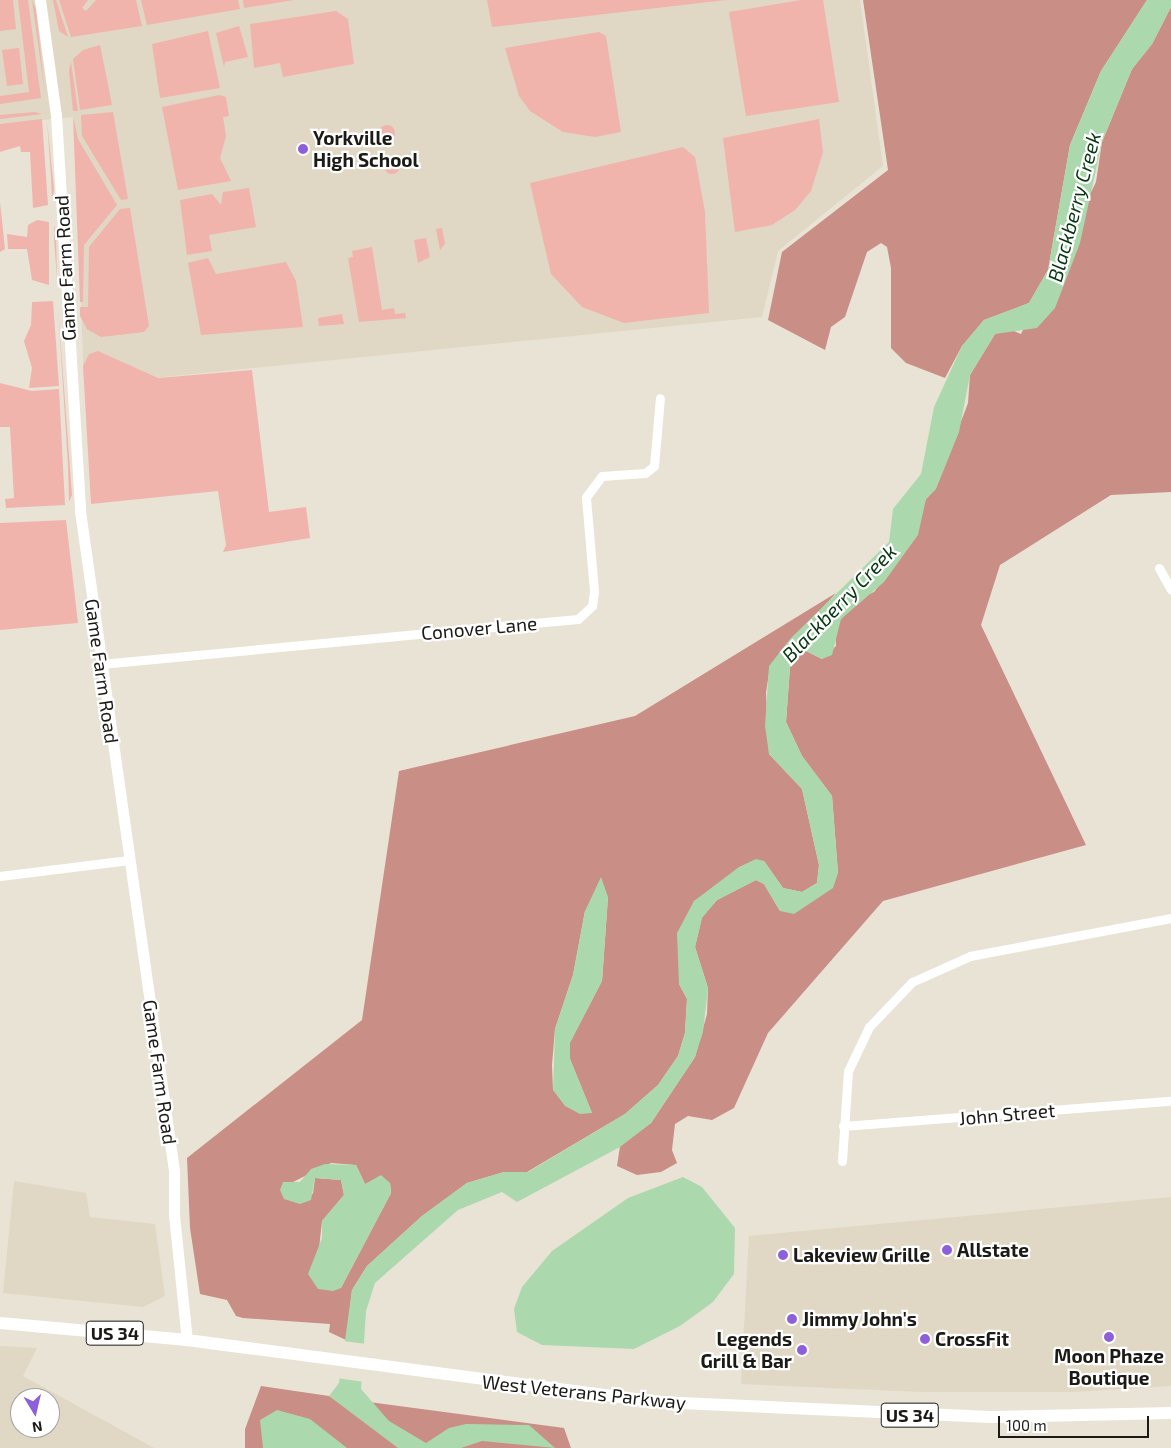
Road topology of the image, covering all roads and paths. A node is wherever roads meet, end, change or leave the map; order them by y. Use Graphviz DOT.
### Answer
graph roads {
  1 [pos="40,0"];
  2 [pos="660,398"];
  3 [pos="1160,568"];
  4 [pos="1171,590"];
  5 [pos="100,664"];
  6 [pos="129,860"];
  7 [pos="0,876"];
  8 [pos="1171,918"];
  9 [pos="1171,1101"];
  10 [pos="843,1126"];
  11 [pos="842,1161"];
  12 [pos="0,1323"];
  13 [pos="187,1340"];
  14 [pos="1171,1413"];
  1 -- 5 [label="street, Game Farm Road"];
  2 -- 5 [label="street, Conover Lane"];
  3 -- 4 [label="street"];
  5 -- 6 [label="street, Game Farm Road"];
  6 -- 7 [label="street"];
  6 -- 13 [label="street, Game Farm Road"];
  8 -- 10 [label="street"];
  9 -- 10 [label="street, John Street"];
  10 -- 11 [label="street"];
  12 -- 13 [label="main road, West Veterans Parkway / US 34"];
  13 -- 14 [label="main road, West Veterans Parkway / US 34"];
}
